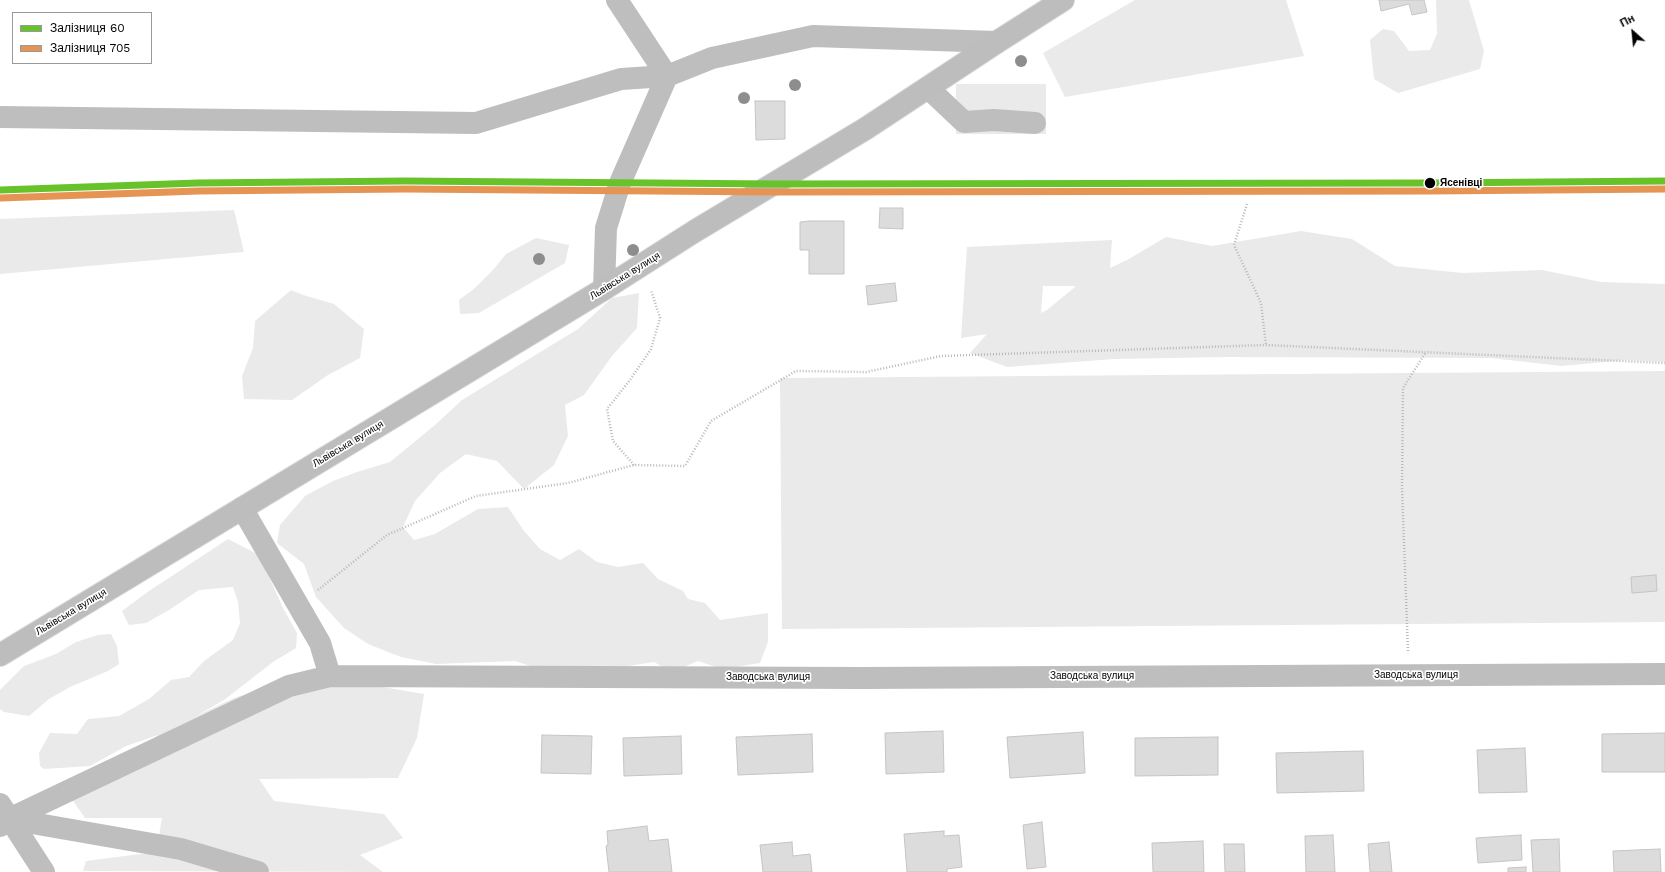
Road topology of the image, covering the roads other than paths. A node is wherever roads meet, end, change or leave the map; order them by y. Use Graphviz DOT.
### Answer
graph roads {
  1 [pos="617,0"];
  2 [pos="1064,0"];
  3 [pos="997,42"];
  4 [pos="667,76"];
  5 [pos="928,88"];
  6 [pos="0,117"];
  7 [pos="1035,123"];
  8 [pos="604,289"];
  9 [pos="242,508"];
  10 [pos="0,655"];
  11 [pos="1665,674"];
  12 [pos="330,676"];
  13 [pos="3,816"];
  14 [pos="44,872"];
  15 [pos="258,872"];
  1 -- 4 [label="street"];
  2 -- 3 [label="highway, Львівська вулиця"];
  3 -- 4 [label="street"];
  3 -- 5 [label="highway, Львівська вулиця"];
  4 -- 6 [label="street"];
  4 -- 8 [label="street"];
  5 -- 7 [label="street"];
  5 -- 8 [label="highway, Львівська вулиця"];
  8 -- 9 [label="highway, Львівська вулиця"];
  9 -- 10 [label="highway, Львівська вулиця"];
  9 -- 12 [label="street"];
  11 -- 12 [label="street, Заводська вулиця"];
  12 -- 13 [label="street, Заводська вулиця"];
  13 -- 14 [label="street"];
  13 -- 15 [label="street"];
}
